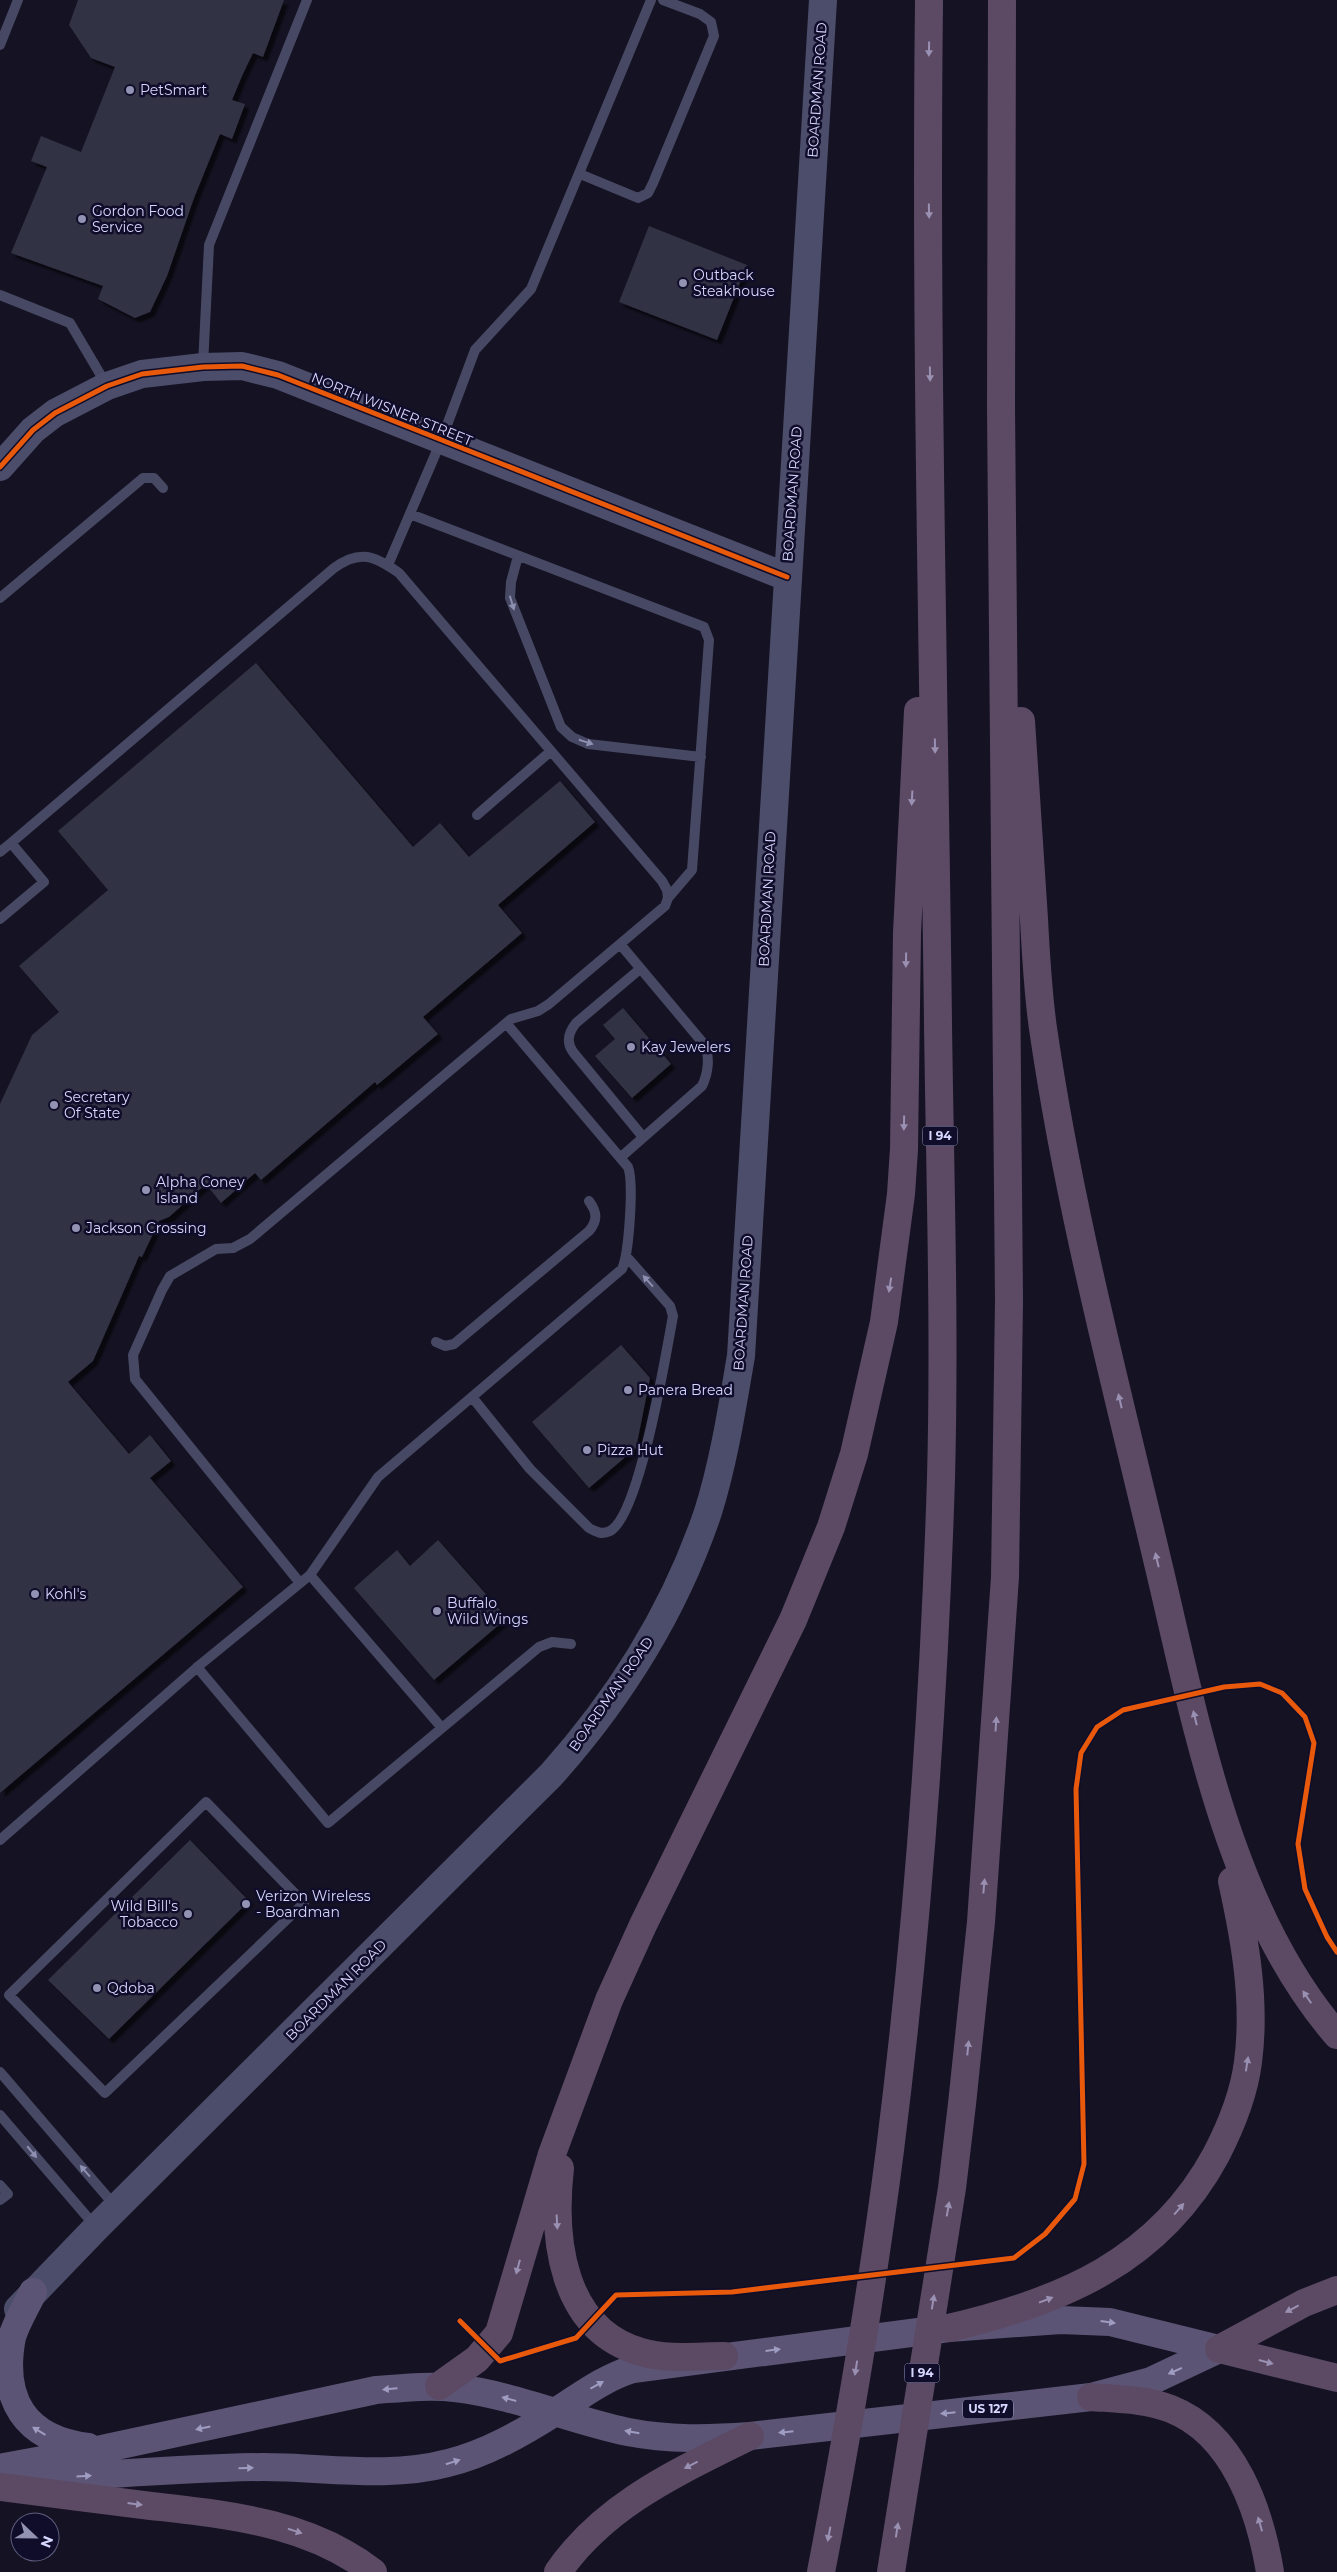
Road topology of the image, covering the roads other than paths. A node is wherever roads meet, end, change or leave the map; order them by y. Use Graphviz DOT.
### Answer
graph roads {
  1 [pos="18,0"];
  2 [pos="307,0"];
  3 [pos="651,0"];
  4 [pos="663,0"];
  5 [pos="929,0"];
  6 [pos="1002,0"];
  7 [pos="820,1"];
  8 [pos="0,45"];
  9 [pos="580,174"];
  10 [pos="0,295"];
  11 [pos="203,368"];
  12 [pos="107,386"];
  13 [pos="1001,408"];
  14 [pos="441,441"];
  15 [pos="0,467"];
  16 [pos="163,488"];
  17 [pos="410,514"];
  18 [pos="932,522"];
  19 [pos="518,556"];
  20 [pos="388,565"];
  21 [pos="787,577"];
  22 [pos="0,598"];
  23 [pos="551,751"];
  24 [pos="700,758"];
  25 [pos="477,815"];
  26 [pos="11,843"];
  27 [pos="0,852"];
  28 [pos="668,898"];
  29 [pos="0,920"];
  30 [pos="620,944"];
  31 [pos="640,969"];
  32 [pos="506,1023"];
  33 [pos="643,1137"];
  34 [pos="620,1157"];
  35 [pos="589,1201"];
  36 [pos="626,1256"];
  37 [pos="436,1342"];
  38 [pos="472,1398"];
  39 [pos="310,1575"];
  40 [pos="300,1583"];
  41 [pos="571,1644"];
  42 [pos="197,1667"];
  43 [pos="442,1728"];
  44 [pos="1204,1753"];
  45 [pos="0,1840"];
  46 [pos="304,1903"];
  47 [pos="600,2022"];
  48 [pos="1337,2035"];
  49 [pos="0,2072"];
  50 [pos="0,2115"];
  51 [pos="0,2185"];
  52 [pos="0,2200"];
  53 [pos="116,2208"];
  54 [pos="96,2228"];
  55 [pos="1337,2290"];
  56 [pos="33,2292"];
  57 [pos="949,2328"];
  58 [pos="0,2333"];
  59 [pos="1219,2349"];
  60 [pos="724,2356"];
  61 [pos="1337,2378"];
  62 [pos="439,2386"];
  63 [pos="1092,2397"];
  64 [pos="556,2412"];
  65 [pos="750,2436"];
  66 [pos="102,2449"];
  67 [pos="0,2468"];
  68 [pos="0,2481"];
  69 [pos="0,2487"];
  70 [pos="373,2572"];
  71 [pos="558,2572"];
  72 [pos="821,2572"];
  73 [pos="891,2572"];
  74 [pos="1270,2572"];
  1 -- 8 [label="lane"];
  2 -- 11 [label="lane"];
  3 -- 9 [label="lane"];
  4 -- 9 [label="lane"];
  5 -- 18 [label="highway, I 94, one-way"];
  6 -- 13 [label="highway, I 94"];
  7 -- 21 [label="main road, BOARDMAN ROAD"];
  9 -- 14 [label="lane"];
  10 -- 12 [label="lane"];
  11 -- 12 [label="main road, NORTH WISNER STREET"];
  11 -- 14 [label="main road, NORTH WISNER STREET"];
  12 -- 15 [label="main road, NORTH WISNER STREET"];
  44 -- 13 [label="highway, one-way"];
  73 -- 13 [label="highway, I 94, one-way"];
  14 -- 17 [label="lane"];
  14 -- 21 [label="main road, NORTH WISNER STREET"];
  16 -- 22 [label="lane"];
  17 -- 19 [label="lane"];
  17 -- 20 [label="lane"];
  18 -- 47 [label="highway, one-way"];
  18 -- 72 [label="highway, I 94, one-way"];
  19 -- 24 [label="lane, one-way"];
  19 -- 24 [label="lane"];
  20 -- 23 [label="lane"];
  20 -- 26 [label="lane"];
  21 -- 53 [label="main road, BOARDMAN ROAD"];
  23 -- 25 [label="lane"];
  23 -- 28 [label="lane"];
  24 -- 28 [label="lane"];
  26 -- 27 [label="lane"];
  26 -- 29 [label="lane"];
  28 -- 30 [label="lane"];
  30 -- 31 [label="lane"];
  30 -- 32 [label="lane"];
  31 -- 33 [label="lane"];
  31 -- 33 [label="lane"];
  32 -- 34 [label="lane"];
  32 -- 40 [label="lane"];
  33 -- 34 [label="lane"];
  34 -- 36 [label="lane"];
  35 -- 37 [label="lane"];
  36 -- 38 [label="lane"];
  38 -- 36 [label="lane, one-way"];
  38 -- 39 [label="lane"];
  39 -- 40 [label="lane"];
  39 -- 43 [label="lane"];
  40 -- 42 [label="lane"];
  41 -- 43 [label="lane"];
  42 -- 43 [label="lane"];
  42 -- 45 [label="lane"];
  48 -- 44 [label="highway, one-way"];
  57 -- 44 [label="highway, one-way"];
  46 -- 46 [label="lane"];
  47 -- 60 [label="highway, one-way"];
  47 -- 62 [label="highway, one-way"];
  53 -- 49 [label="lane, one-way"];
  50 -- 54 [label="lane, one-way"];
  51 -- 52 [label="lane"];
  53 -- 54 [label="main road, BOARDMAN ROAD"];
  54 -- 56 [label="main road, BOARDMAN ROAD"];
  55 -- 59 [label="highway, US 127, one-way"];
  56 -- 58 [label="main road, BOARDMAN ROAD"];
  66 -- 56 [label="main road, one-way"];
  57 -- 59 [label="main road, one-way"];
  60 -- 57 [label="main road, one-way"];
  59 -- 61 [label="highway, one-way"];
  59 -- 63 [label="main road, US 127, one-way"];
  64 -- 60 [label="main road, one-way"];
  64 -- 62 [label="main road, one-way"];
  62 -- 66 [label="main road, one-way"];
  63 -- 65 [label="main road, US 127, one-way"];
  74 -- 63 [label="highway, one-way"];
  65 -- 64 [label="main road, one-way"];
  68 -- 64 [label="main road, one-way"];
  65 -- 71 [label="highway, US 127, one-way"];
  66 -- 67 [label="main road"];
  69 -- 70 [label="highway, one-way"];
}
